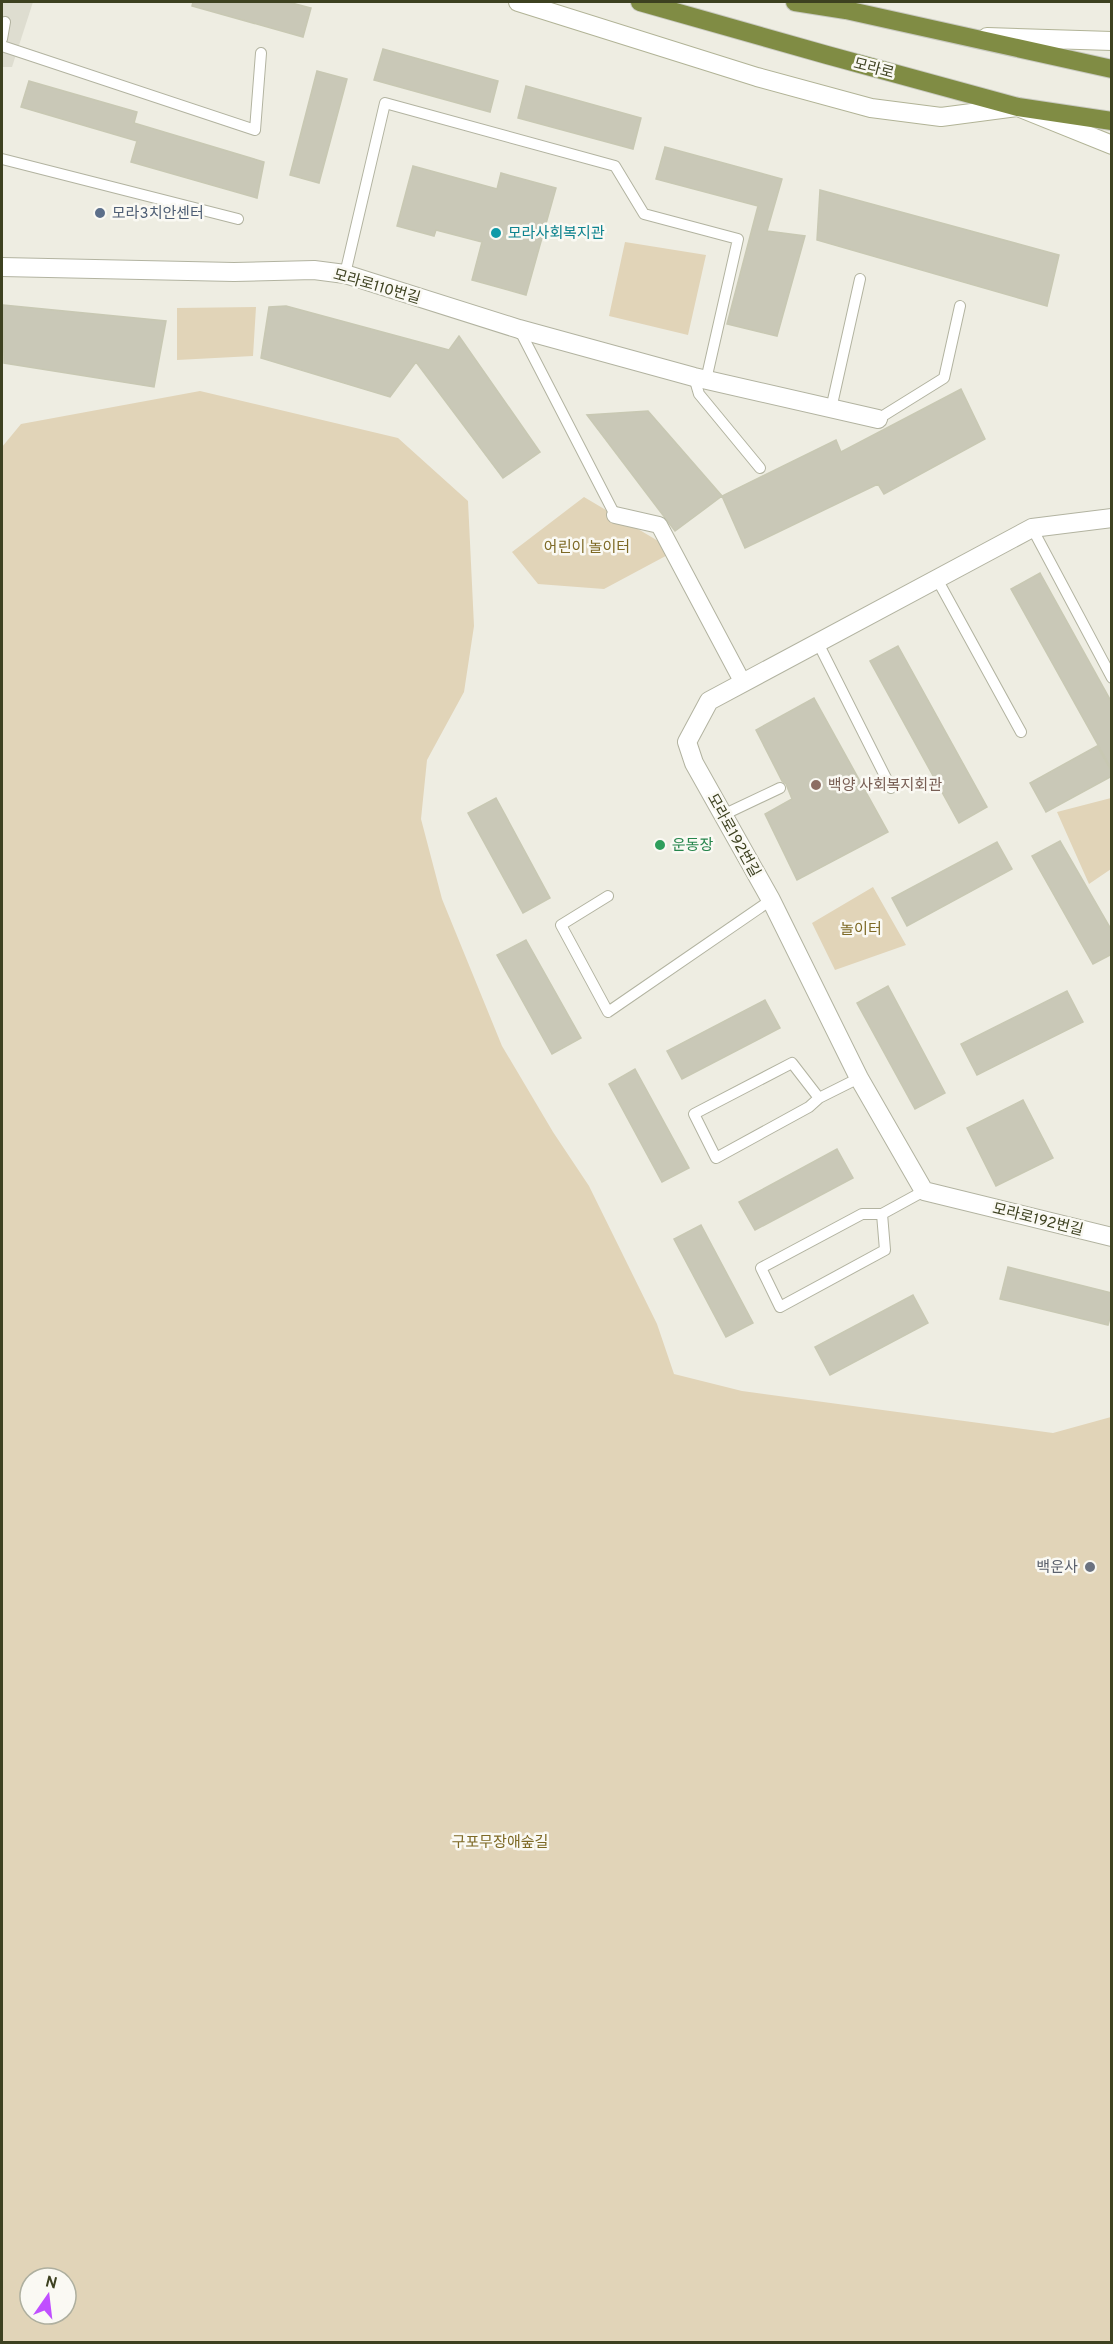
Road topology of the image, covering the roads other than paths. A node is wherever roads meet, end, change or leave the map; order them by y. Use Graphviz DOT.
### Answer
graph roads {
  1 [pos="518,2"];
  2 [pos="640,2"];
  3 [pos="795,2"];
  4 [pos="822,2"];
  5 [pos="846,10"];
  6 [pos="5,22"];
  7 [pos="961,36"];
  8 [pos="2,39"];
  9 [pos="1112,40"];
  10 [pos="2,46"];
  11 [pos="261,53"];
  12 [pos="1112,69"];
  13 [pos="1018,106"];
  14 [pos="1112,121"];
  15 [pos="1112,146"];
  16 [pos="2,159"];
  17 [pos="238,219"];
  18 [pos="2,267"];
  19 [pos="345,274"];
  20 [pos="860,279"];
  21 [pos="960,306"];
  22 [pos="519,329"];
  23 [pos="700,379"];
  24 [pos="831,409"];
  25 [pos="878,419"];
  26 [pos="760,468"];
  27 [pos="615,515"];
  28 [pos="1112,518"];
  29 [pos="1032,528"];
  30 [pos="937,579"];
  31 [pos="818,643"];
  32 [pos="1112,678"];
  33 [pos="743,682"];
  34 [pos="1021,732"];
  35 [pos="780,788"];
  36 [pos="891,788"];
  37 [pos="723,815"];
  38 [pos="608,896"];
  39 [pos="771,900"];
  40 [pos="859,1078"];
  41 [pos="819,1098"];
  42 [pos="924,1191"];
  43 [pos="882,1214"];
  44 [pos="1112,1237"];
  1 -- 13 [label="street"];
  2 -- 13 [label="highway, 모라로"];
  3 -- 5 [label="highway"];
  4 -- 5 [label="street"];
  5 -- 7 [label="highway"];
  6 -- 8 [label="lane"];
  7 -- 9 [label="street"];
  7 -- 12 [label="highway"];
  10 -- 11 [label="lane"];
  13 -- 14 [label="highway, 모라로"];
  13 -- 15 [label="street"];
  16 -- 17 [label="lane"];
  18 -- 19 [label="street, 모라로110번길"];
  19 -- 22 [label="street, 모라로110번길"];
  19 -- 23 [label="lane"];
  20 -- 24 [label="lane"];
  21 -- 25 [label="lane"];
  22 -- 23 [label="street, 모라로110번길"];
  22 -- 27 [label="lane"];
  23 -- 24 [label="street, 모라로110번길"];
  23 -- 26 [label="lane"];
  24 -- 25 [label="street, 모라로110번길"];
  27 -- 33 [label="street"];
  28 -- 29 [label="street, 모라로192번길"];
  29 -- 30 [label="street, 모라로192번길"];
  29 -- 32 [label="lane"];
  30 -- 31 [label="street, 모라로192번길"];
  30 -- 34 [label="lane"];
  31 -- 33 [label="street, 모라로192번길"];
  31 -- 36 [label="lane"];
  33 -- 37 [label="street, 모라로192번길"];
  35 -- 37 [label="lane"];
  37 -- 39 [label="street, 모라로192번길"];
  38 -- 39 [label="lane"];
  39 -- 40 [label="street, 모라로192번길"];
  40 -- 41 [label="lane"];
  40 -- 42 [label="street, 모라로192번길"];
  41 -- 41 [label="lane"];
  42 -- 43 [label="lane"];
  42 -- 44 [label="street, 모라로192번길"];
  43 -- 43 [label="lane"];
}
